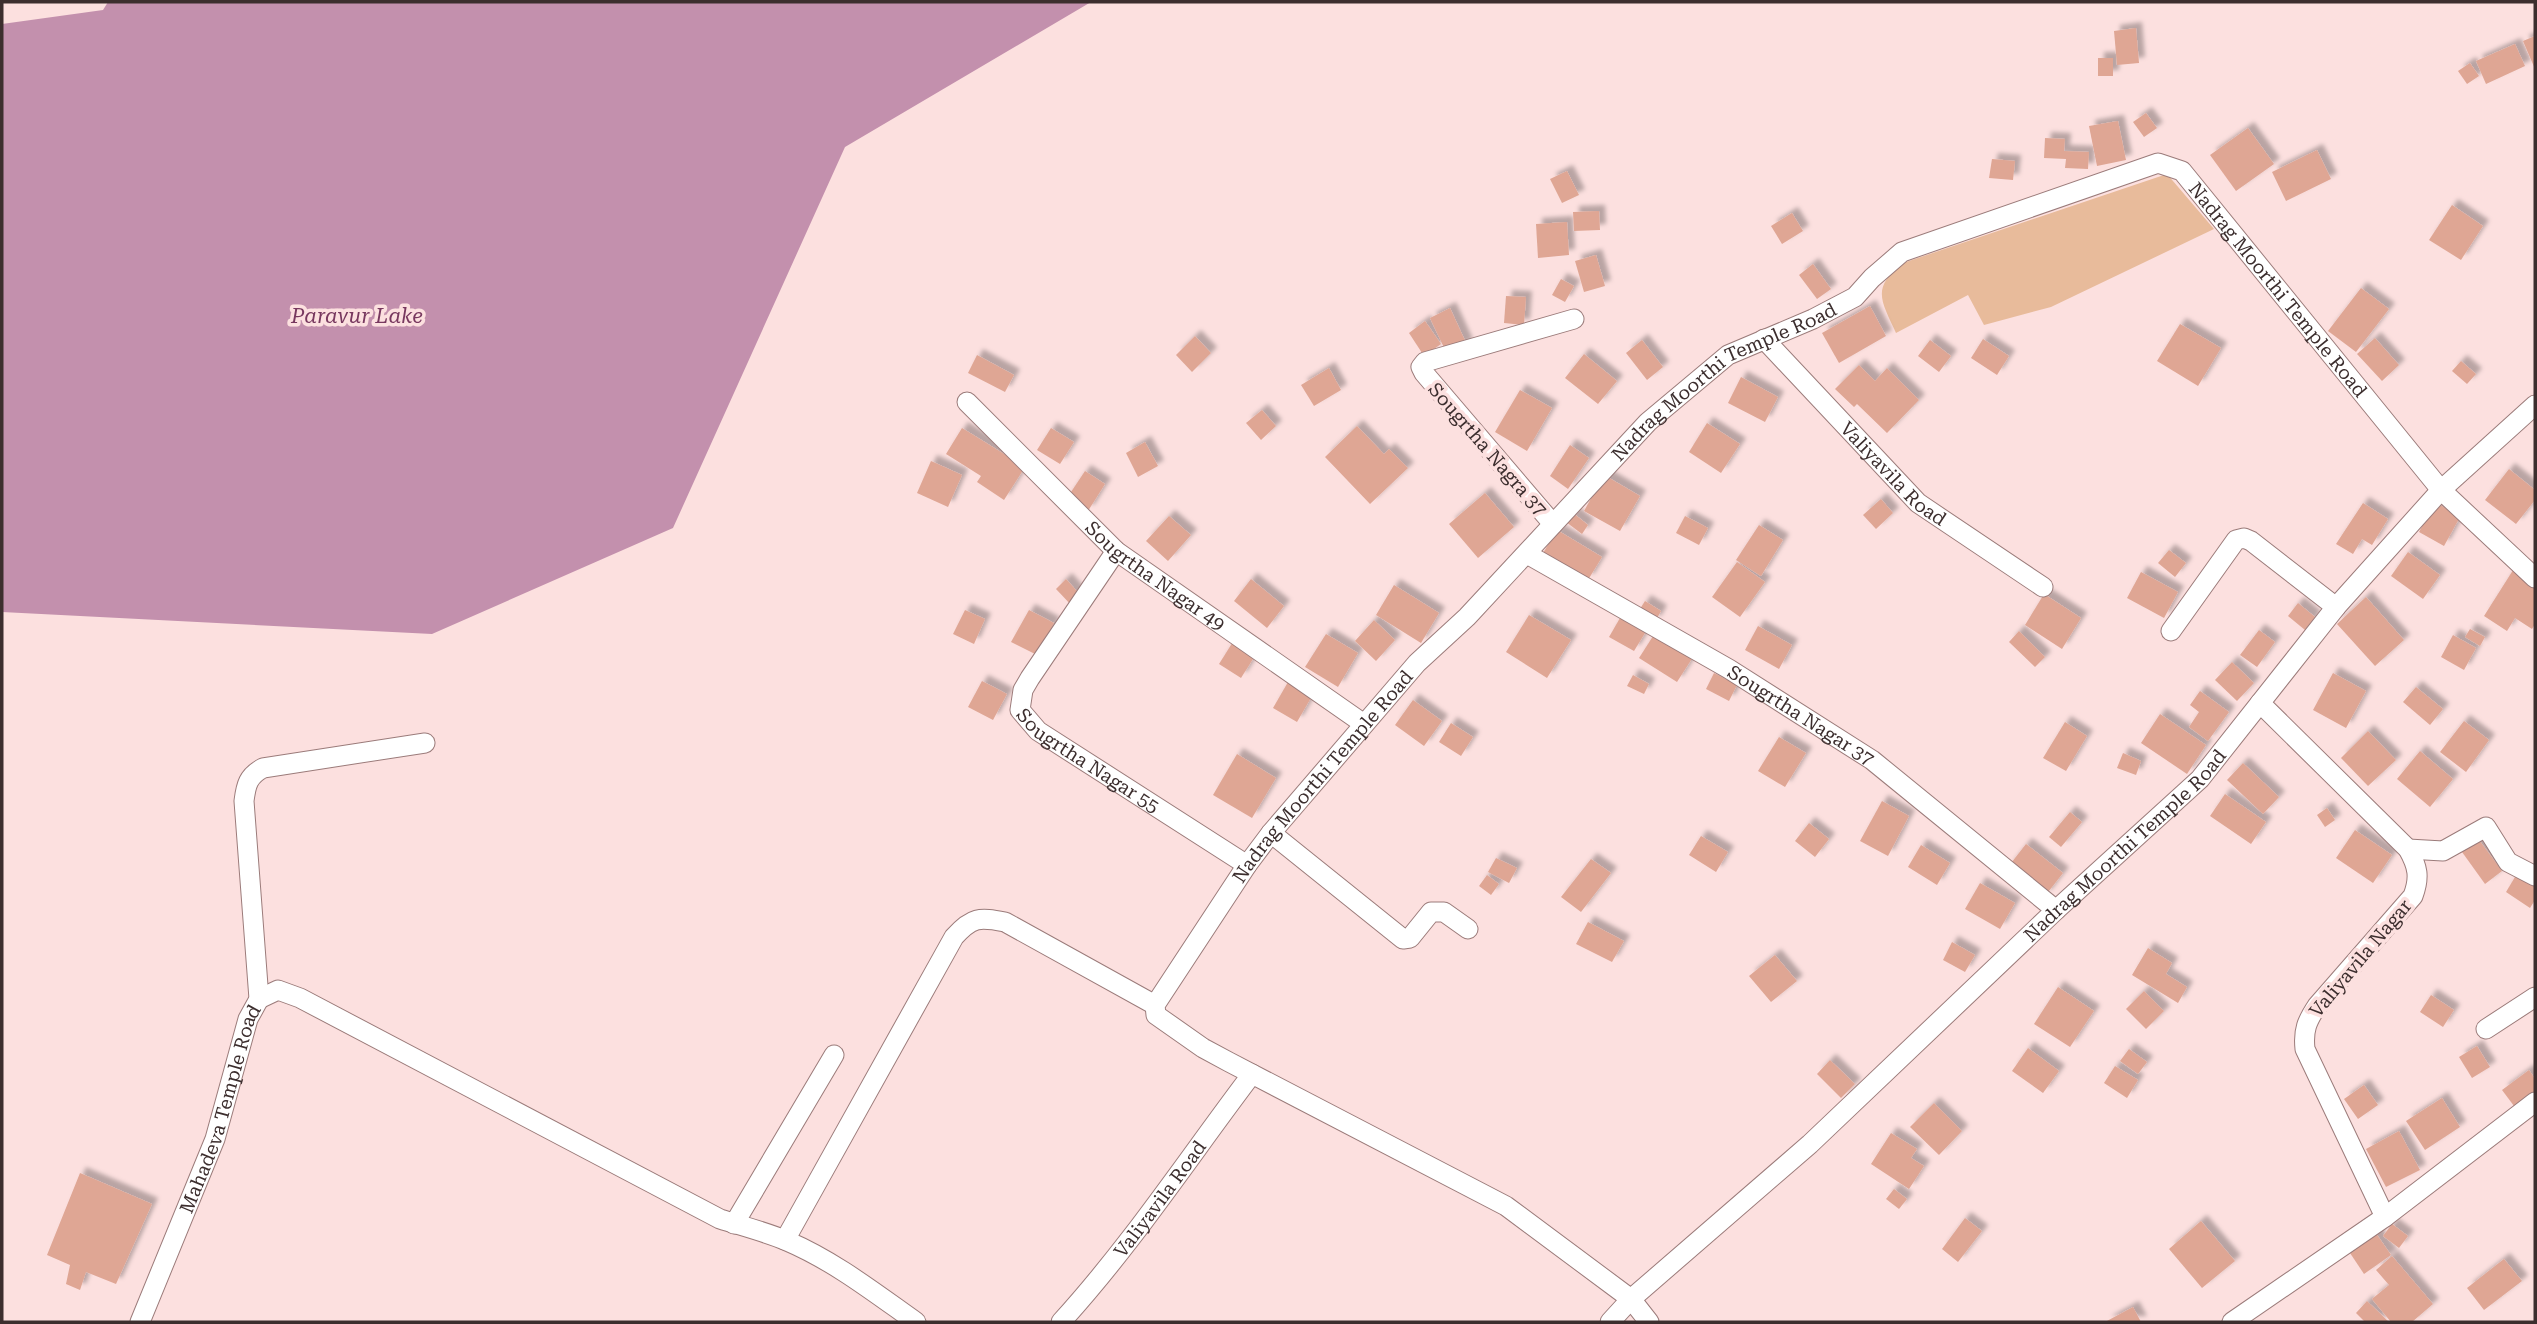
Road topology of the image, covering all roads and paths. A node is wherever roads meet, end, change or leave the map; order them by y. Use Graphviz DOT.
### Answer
graph roads {
  1 [pos="1574,319"];
  2 [pos="1764,340"];
  3 [pos="967,402"];
  4 [pos="2535,405"];
  5 [pos="2441,491"];
  6 [pos="1553,524"];
  7 [pos="1116,551"];
  8 [pos="1527,554"];
  9 [pos="2535,578"];
  10 [pos="2043,587"];
  11 [pos="2336,607"];
  12 [pos="2171,631"];
  13 [pos="2260,703"];
  14 [pos="1364,724"];
  15 [pos="425,743"];
  16 [pos="1271,833"];
  17 [pos="2408,849"];
  18 [pos="1247,865"];
  19 [pos="2535,876"];
  20 [pos="2056,910"];
  21 [pos="1468,929"];
  22 [pos="2535,997"];
  23 [pos="258,999"];
  24 [pos="1155,1005"];
  25 [pos="2486,1029"];
  26 [pos="834,1055"];
  27 [pos="1252,1074"];
  28 [pos="2535,1102"];
  29 [pos="2385,1217"];
  30 [pos="734,1224"];
  31 [pos="785,1240"];
  32 [pos="1631,1299"];
  33 [pos="140,1322"];
  34 [pos="916,1322"];
  35 [pos="1061,1322"];
  36 [pos="1610,1322"];
  37 [pos="1649,1322"];
  38 [pos="2232,1322"];
  1 -- 6 [label="street, Sougrtha Nagra 37"];
  2 -- 5 [label="street, Nadrag Moorthi Temple Road"];
  2 -- 6 [label="street, Nadrag Moorthi Temple Road"];
  2 -- 10 [label="street, Valiyavila Road"];
  3 -- 7 [label="street, Sougrtha Nagar 49"];
  4 -- 5 [label="street"];
  5 -- 9 [label="street"];
  5 -- 11 [label="street, Nadrag Moorthi Temple Road"];
  6 -- 8 [label="street, Nadrag Moorthi Temple Road"];
  7 -- 14 [label="street, Sougrtha Nagar 49"];
  7 -- 18 [label="street, Sougrtha Nagar 55"];
  8 -- 14 [label="street, Nadrag Moorthi Temple Road"];
  8 -- 20 [label="street, Sougrtha Nagar 37"];
  11 -- 12 [label="street"];
  11 -- 13 [label="street, Nadrag Moorthi Temple Road"];
  13 -- 17 [label="street, Valiyavila Nagar"];
  13 -- 20 [label="street, Nadrag Moorthi Temple Road"];
  14 -- 16 [label="street, Nadrag Moorthi Temple Road"];
  15 -- 23 [label="street, Mahadeva Temple Road"];
  16 -- 18 [label="street, Nadrag Moorthi Temple Road"];
  16 -- 21 [label="street"];
  17 -- 19 [label="street"];
  17 -- 29 [label="street, Valiyavila Nagar"];
  18 -- 24 [label="street, Nadrag Moorthi Temple Road"];
  20 -- 32 [label="street, Nadrag Moorthi Temple Road"];
  22 -- 25 [label="street"];
  23 -- 30 [label="street"];
  23 -- 33 [label="street, Mahadeva Temple Road"];
  24 -- 27 [label="street"];
  24 -- 31 [label="street"];
  26 -- 30 [label="street"];
  27 -- 32 [label="street"];
  27 -- 35 [label="street, Valiyavila Road"];
  28 -- 29 [label="street"];
  29 -- 38 [label="street"];
  30 -- 31 [label="street"];
  31 -- 34 [label="street"];
  32 -- 36 [label="street, Nadrag Moorthi Temple Road"];
  32 -- 37 [label="street"];
}
